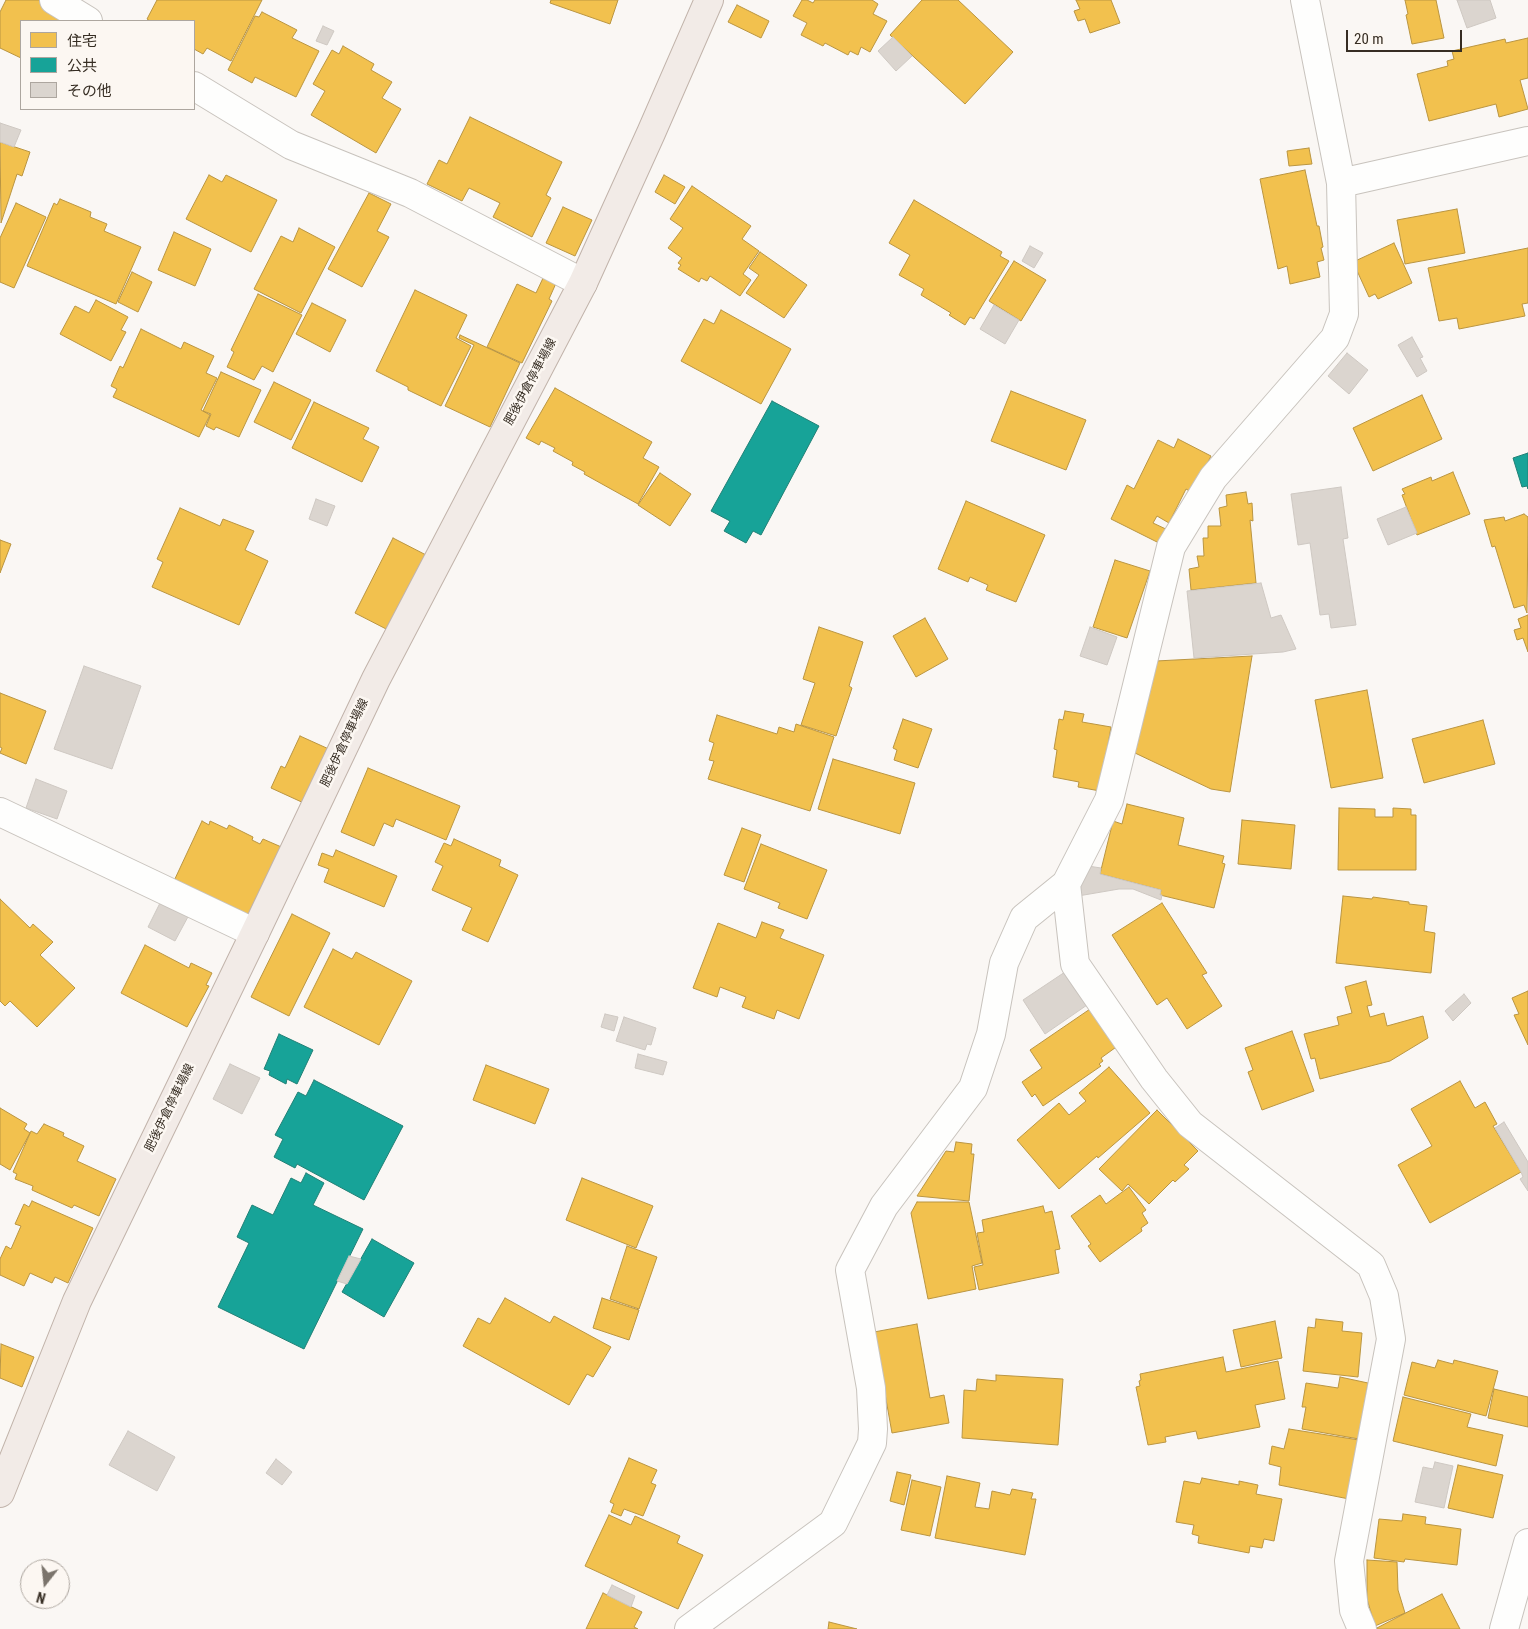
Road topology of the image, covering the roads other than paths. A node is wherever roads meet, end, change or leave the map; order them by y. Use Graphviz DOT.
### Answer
graph roads {
  1 [pos="54,0"];
  2 [pos="708,0"];
  3 [pos="1305,0"];
  4 [pos="86,20"];
  5 [pos="195,87"];
  6 [pos="1528,141"];
  7 [pos="1341,183"];
  8 [pos="583,283"];
  9 [pos="0,812"];
  10 [pos="1066,884"];
  11 [pos="255,933"];
  12 [pos="0,1493"];
  13 [pos="1528,1543"];
  14 [pos="689,1629"];
  15 [pos="1362,1629"];
  16 [pos="1504,1629"];
  1 -- 4 [label="street"];
  2 -- 8 [label="main road, 肥後伊倉停車場線"];
  3 -- 7 [label="street"];
  5 -- 8 [label="street"];
  6 -- 7 [label="street"];
  7 -- 10 [label="street"];
  8 -- 11 [label="main road, 肥後伊倉停車場線"];
  9 -- 11 [label="street"];
  10 -- 14 [label="street"];
  10 -- 15 [label="street"];
  11 -- 12 [label="main road, 肥後伊倉停車場線"];
  13 -- 16 [label="street"];
}
